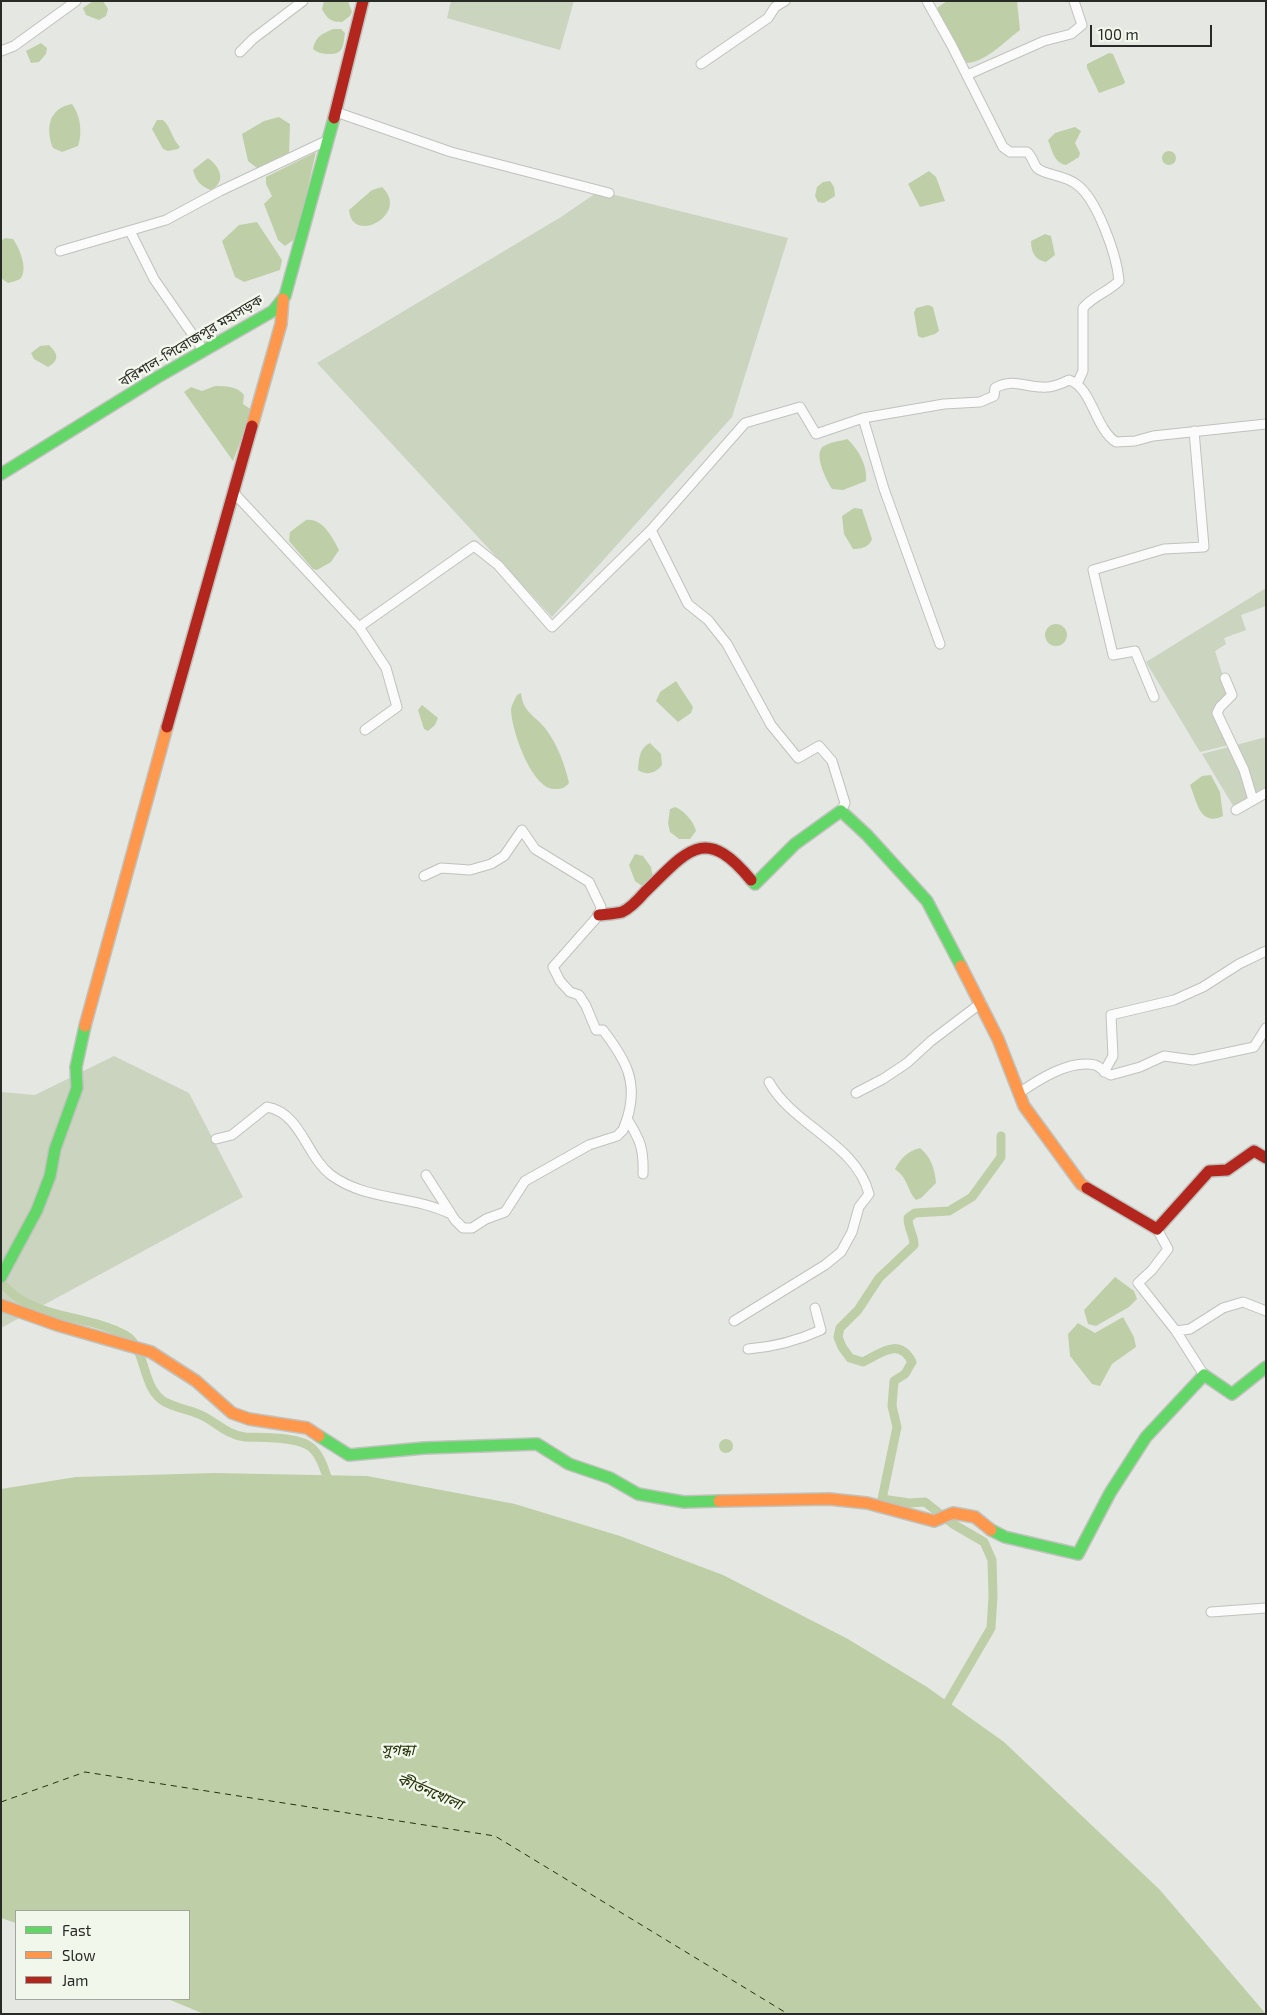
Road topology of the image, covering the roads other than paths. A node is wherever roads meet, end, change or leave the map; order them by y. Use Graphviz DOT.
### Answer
graph roads {
  1 [pos="76,1"];
  2 [pos="303,1"];
  3 [pos="363,1"];
  4 [pos="785,1"];
  5 [pos="927,1"];
  6 [pos="1074,1"];
  7 [pos="1,51"];
  8 [pos="240,52"];
  9 [pos="701,64"];
  10 [pos="967,75"];
  11 [pos="336,112"];
  12 [pos="328,140"];
  13 [pos="609,194"];
  14 [pos="130,231"];
  15 [pos="60,250"];
  16 [pos="283,299"];
  17 [pos="204,351"];
  18 [pos="1077,384"];
  19 [pos="863,418"];
  20 [pos="1266,424"];
  21 [pos="1194,431"];
  22 [pos="1,474"];
  23 [pos="234,493"];
  24 [pos="652,530"];
  25 [pos="359,627"];
  26 [pos="940,644"];
  27 [pos="1225,678"];
  28 [pos="1154,697"];
  29 [pos="365,730"];
  30 [pos="1266,793"];
  31 [pos="1253,800"];
  32 [pos="1236,810"];
  33 [pos="840,811"];
  34 [pos="424,876"];
  35 [pos="599,915"];
  36 [pos="1266,951"];
  37 [pos="981,1004"];
  38 [pos="1266,1028"];
  39 [pos="1104,1072"];
  40 [pos="769,1082"];
  41 [pos="856,1092"];
  42 [pos="1019,1094"];
  43 [pos="627,1119"];
  44 [pos="216,1140"];
  45 [pos="1266,1158"];
  46 [pos="643,1174"];
  47 [pos="426,1175"];
  48 [pos="451,1214"];
  49 [pos="1157,1229"];
  50 [pos="3,1274"];
  51 [pos="1,1305"];
  52 [pos="815,1308"];
  53 [pos="1266,1311"];
  54 [pos="734,1321"];
  55 [pos="1176,1331"];
  56 [pos="748,1349"];
  57 [pos="1266,1367"];
  58 [pos="1204,1375"];
  59 [pos="1266,1608"];
  60 [pos="1211,1612"];
  1 -- 7 [label="street"];
  2 -- 8 [label="street"];
  3 -- 11 [label="main road, বরিশাল-পিরোজপুর মহাসড়ক"];
  4 -- 9 [label="street"];
  5 -- 10 [label="street"];
  6 -- 10 [label="street"];
  10 -- 18 [label="street"];
  11 -- 12 [label="main road, বরিশাল-পিরোজপুর মহাসড়ক"];
  11 -- 13 [label="street"];
  12 -- 14 [label="street"];
  12 -- 16 [label="main road, বরিশাল-পিরোজপুর মহাসড়ক"];
  14 -- 15 [label="street"];
  14 -- 17 [label="street"];
  16 -- 17 [label="main road, বরিশাল-পিরোজপুর মহাসড়ক"];
  16 -- 23 [label="main road"];
  17 -- 22 [label="main road, বরিশাল-পিরোজপুর মহাসড়ক"];
  18 -- 19 [label="street"];
  18 -- 21 [label="street"];
  19 -- 24 [label="street"];
  19 -- 26 [label="street"];
  20 -- 21 [label="street"];
  21 -- 28 [label="street"];
  23 -- 25 [label="street"];
  23 -- 50 [label="main road"];
  24 -- 25 [label="street"];
  24 -- 33 [label="street"];
  25 -- 29 [label="street"];
  27 -- 31 [label="street"];
  30 -- 31 [label="street"];
  31 -- 32 [label="street"];
  33 -- 35 [label="main road"];
  33 -- 37 [label="main road"];
  34 -- 35 [label="street"];
  35 -- 43 [label="street"];
  36 -- 39 [label="street"];
  37 -- 41 [label="street"];
  37 -- 42 [label="main road"];
  38 -- 39 [label="street"];
  39 -- 42 [label="street"];
  40 -- 54 [label="street"];
  42 -- 49 [label="main road"];
  43 -- 46 [label="street"];
  43 -- 48 [label="street"];
  44 -- 48 [label="street"];
  45 -- 49 [label="main road"];
  47 -- 48 [label="street"];
  49 -- 55 [label="street"];
  51 -- 58 [label="main road"];
  52 -- 56 [label="street"];
  53 -- 55 [label="street"];
  55 -- 58 [label="street"];
  57 -- 58 [label="main road"];
  59 -- 60 [label="street"];
}
